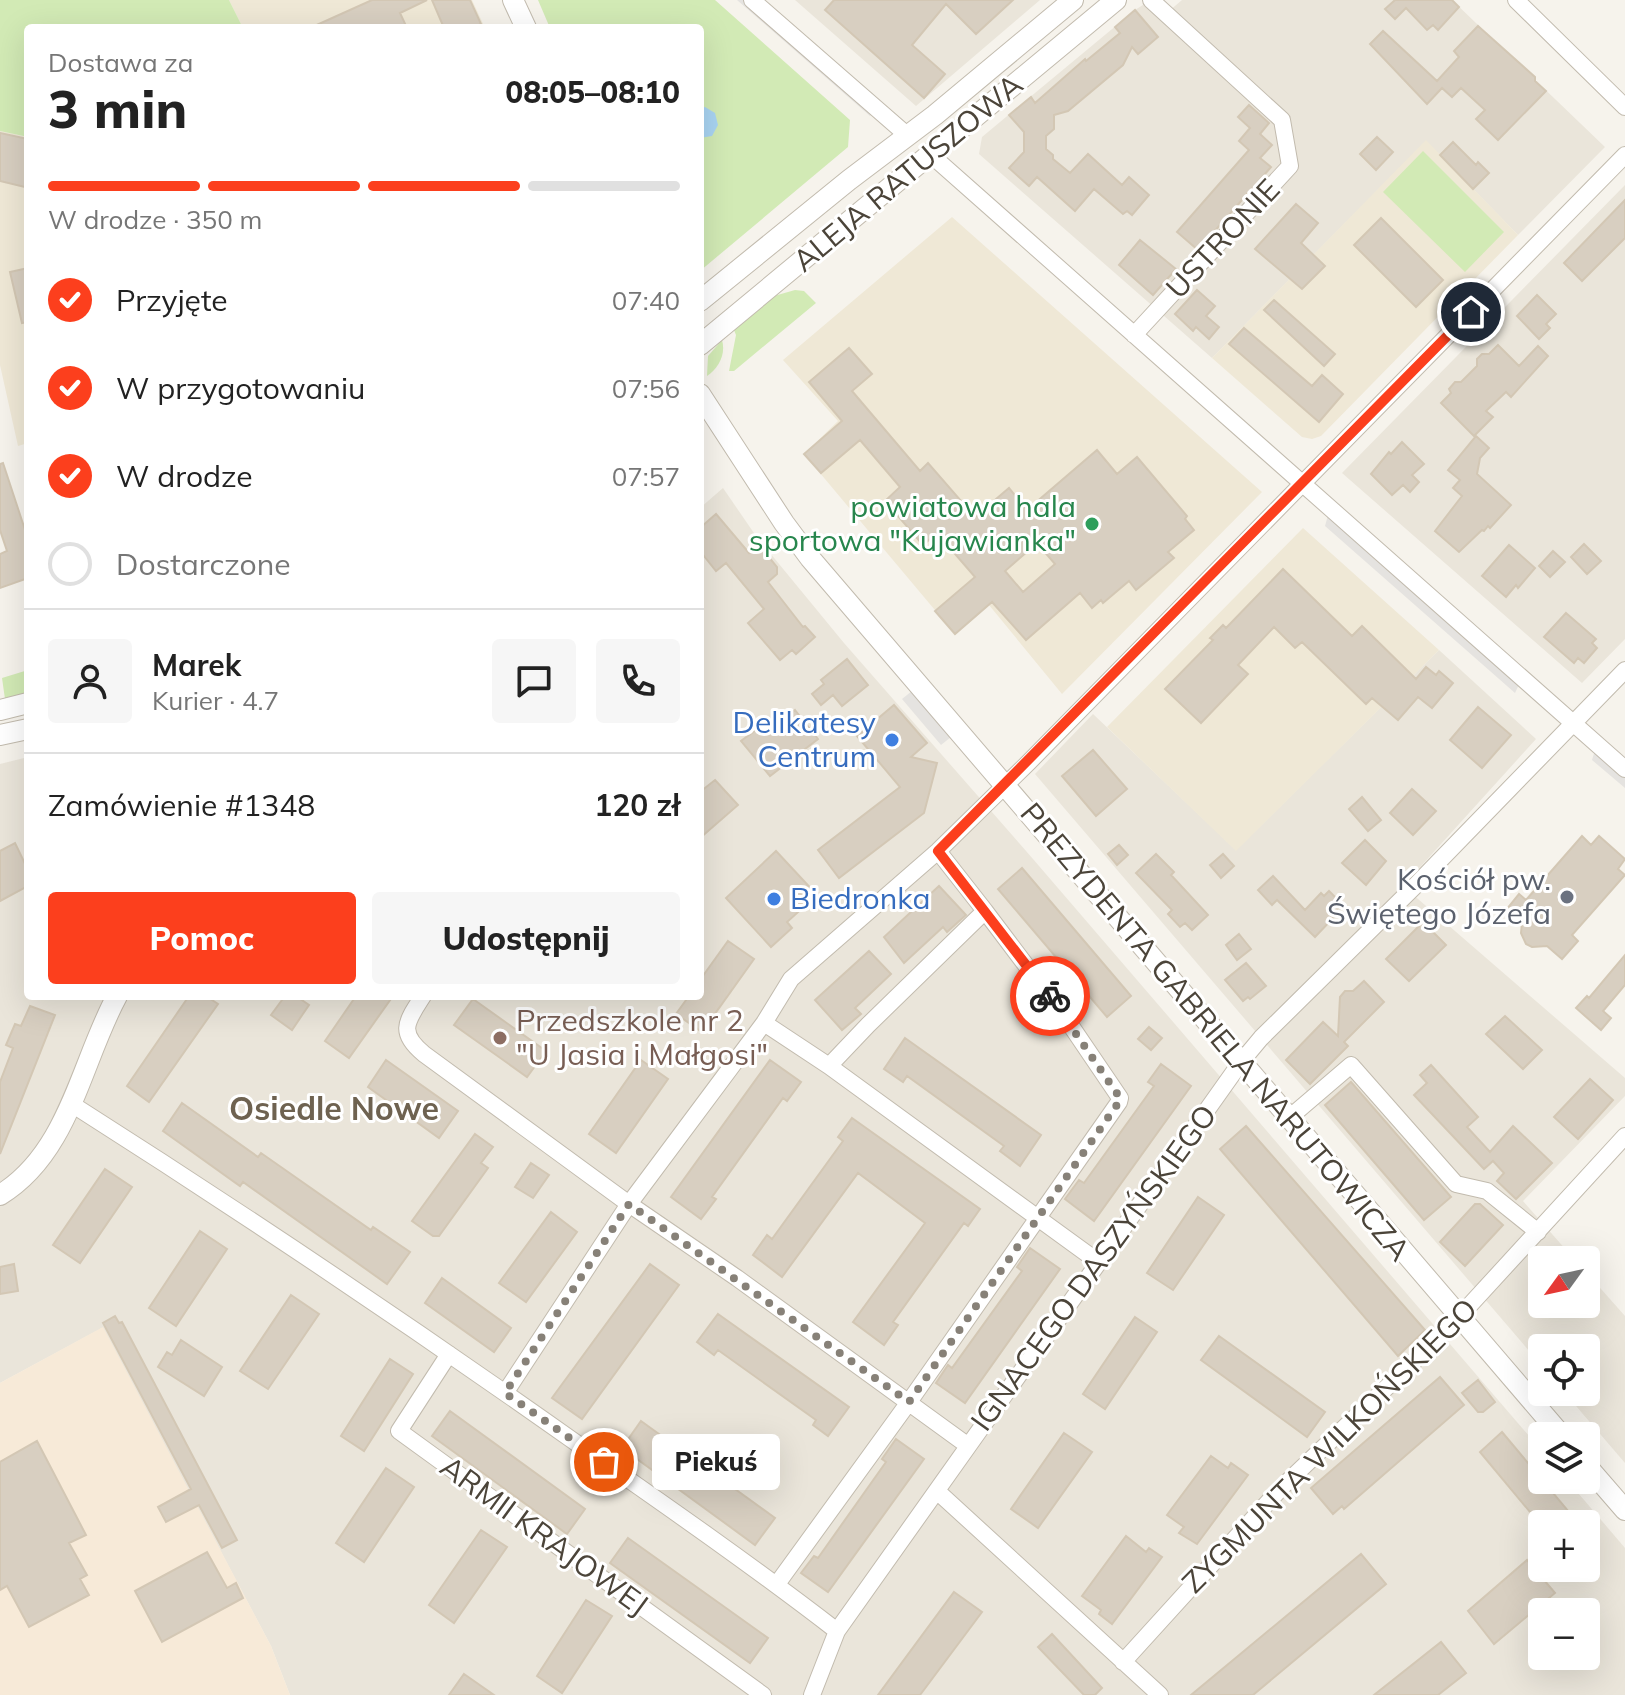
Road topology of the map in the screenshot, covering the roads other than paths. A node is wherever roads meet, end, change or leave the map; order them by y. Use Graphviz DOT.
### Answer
graph roads {
  1 [pos="513,0"];
  2 [pos="752,0"];
  3 [pos="1073,0"];
  4 [pos="1116,0"];
  5 [pos="1151,0"];
  6 [pos="1516,0"];
  7 [pos="524,24"];
  8 [pos="1625,107"];
  9 [pos="908,136"];
  10 [pos="930,154"];
  11 [pos="1625,155"];
  12 [pos="704,298"];
  13 [pos="1134,335"];
  14 [pos="704,342"];
  15 [pos="704,400"];
  16 [pos="1303,484"];
  17 [pos="1625,670"];
  18 [pos="24,704"];
  19 [pos="0,710"];
  20 [pos="1572,722"];
  21 [pos="24,730"];
  22 [pos="0,735"];
  23 [pos="1625,769"];
  24 [pos="1004,785"];
  25 [pos="938,851"];
  26 [pos="985,911"];
  27 [pos="115,1000"];
  28 [pos="421,1000"];
  29 [pos="764,1023"];
  30 [pos="1241,1062"];
  31 [pos="829,1066"];
  32 [pos="70,1103"];
  33 [pos="1289,1118"];
  34 [pos="1625,1136"];
  35 [pos="0,1195"];
  36 [pos="629,1204"];
  37 [pos="1037,1218"];
  38 [pos="1538,1232"];
  39 [pos="1097,1261"];
  40 [pos="1459,1317"];
  41 [pos="449,1354"];
  42 [pos="505,1393"];
  43 [pos="909,1402"];
  44 [pos="1550,1422"];
  45 [pos="967,1445"];
  46 [pos="1600,1481"];
  47 [pos="938,1492"];
  48 [pos="1625,1510"];
  49 [pos="777,1584"];
  50 [pos="837,1631"];
  51 [pos="1123,1662"];
  52 [pos="763,1695"];
  53 [pos="812,1695"];
  54 [pos="1160,1695"];
  1 -- 7 [label="street"];
  2 -- 9 [label="street"];
  3 -- 9 [label="street, ALEJA RATUSZOWA"];
  4 -- 10 [label="street, ALEJA RATUSZOWA"];
  5 -- 13 [label="street, USTRONIE"];
  6 -- 8 [label="street"];
  9 -- 12 [label="street, ALEJA RATUSZOWA"];
  10 -- 13 [label="street"];
  10 -- 14 [label="street, ALEJA RATUSZOWA"];
  11 -- 16 [label="street"];
  13 -- 16 [label="street"];
  15 -- 24 [label="street, PREZYDENTA GABRIELA NARUTOWICZA"];
  16 -- 20 [label="street"];
  16 -- 24 [label="street"];
  17 -- 20 [label="street, IGNACEGO DASZYŃSKIEGO"];
  18 -- 19 [label="street"];
  20 -- 23 [label="street"];
  20 -- 30 [label="street, IGNACEGO DASZYŃSKIEGO"];
  21 -- 22 [label="street"];
  24 -- 25 [label="street"];
  24 -- 30 [label="street, PREZYDENTA GABRIELA NARUTOWICZA"];
  25 -- 26 [label="street"];
  25 -- 29 [label="street"];
  26 -- 31 [label="street"];
  26 -- 37 [label="street"];
  27 -- 32 [label="street"];
  28 -- 36 [label="street"];
  29 -- 31 [label="street"];
  29 -- 36 [label="street"];
  30 -- 33 [label="street, PREZYDENTA GABRIELA NARUTOWICZA"];
  30 -- 39 [label="street, IGNACEGO DASZYŃSKIEGO"];
  31 -- 37 [label="street"];
  32 -- 35 [label="street"];
  32 -- 41 [label="street"];
  33 -- 38 [label="street"];
  33 -- 40 [label="street, PREZYDENTA GABRIELA NARUTOWICZA"];
  34 -- 38 [label="street, ZYGMUNTA WILKOŃSKIEGO"];
  36 -- 42 [label="street"];
  36 -- 43 [label="street"];
  37 -- 39 [label="street"];
  37 -- 43 [label="street"];
  38 -- 40 [label="street, ZYGMUNTA WILKOŃSKIEGO"];
  39 -- 45 [label="street, IGNACEGO DASZYŃSKIEGO"];
  40 -- 44 [label="street, PREZYDENTA GABRIELA NARUTOWICZA"];
  40 -- 51 [label="street, ZYGMUNTA WILKOŃSKIEGO"];
  41 -- 42 [label="street"];
  41 -- 52 [label="street, ARMII KRAJOWEJ"];
  42 -- 49 [label="street"];
  43 -- 45 [label="street"];
  43 -- 49 [label="street"];
  45 -- 47 [label="street, IGNACEGO DASZYŃSKIEGO"];
  46 -- 48 [label="street"];
  47 -- 50 [label="street, IGNACEGO DASZYŃSKIEGO"];
  47 -- 51 [label="street"];
  49 -- 50 [label="street"];
  50 -- 53 [label="street, IGNACEGO DASZYŃSKIEGO"];
  51 -- 54 [label="street"];
}
